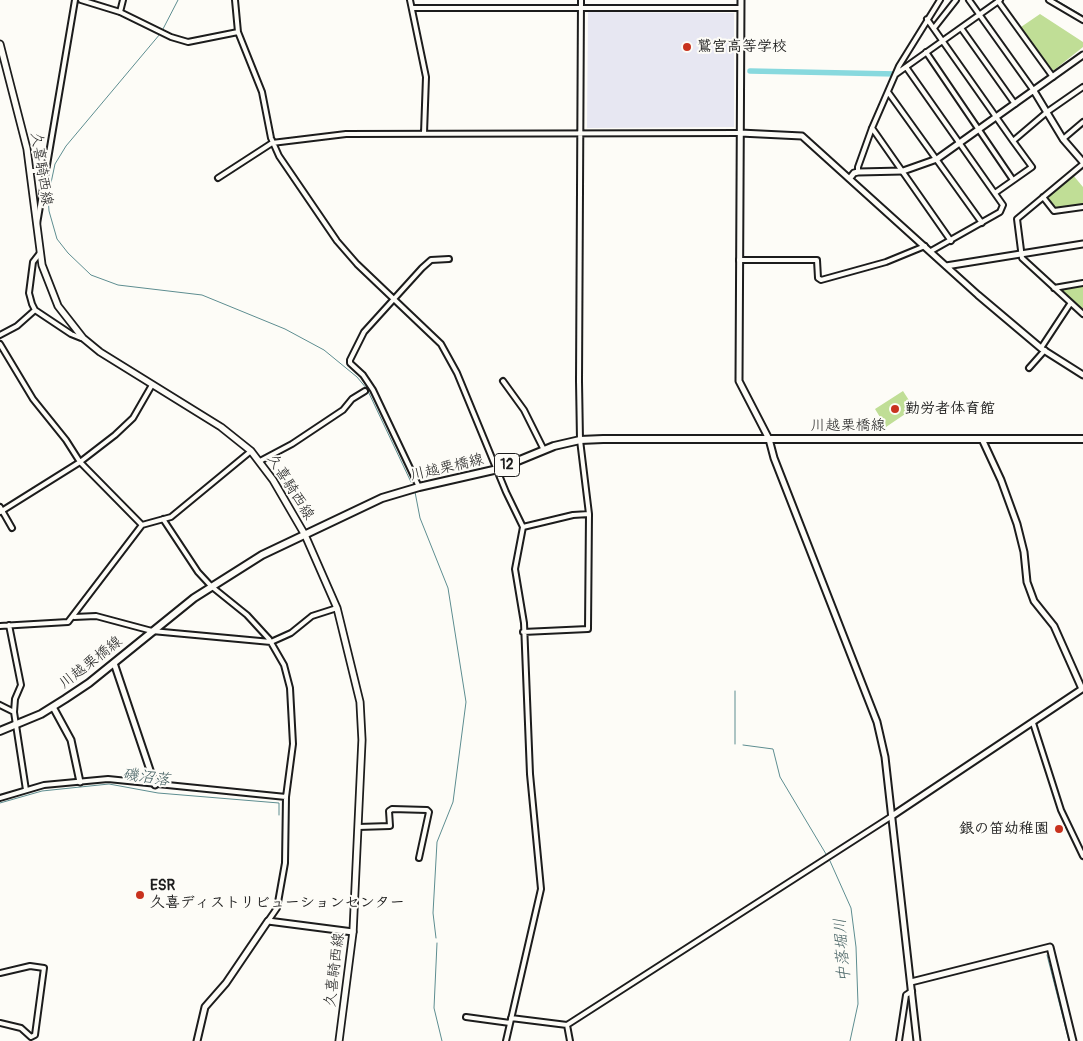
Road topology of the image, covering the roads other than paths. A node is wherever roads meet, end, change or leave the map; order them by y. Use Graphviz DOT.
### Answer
graph roads {
  1 [pos="75,0"];
  2 [pos="81,0"];
  3 [pos="123,0"];
  4 [pos="234,0"];
  5 [pos="410,0"];
  6 [pos="581,0"];
  7 [pos="741,0"];
  8 [pos="940,0"];
  9 [pos="956,0"];
  10 [pos="969,0"];
  11 [pos="1049,0"];
  12 [pos="999,1"];
  13 [pos="581,7"];
  14 [pos="412,8"];
  15 [pos="741,8"];
  16 [pos="120,12"];
  17 [pos="980,14"];
  18 [pos="927,19"];
  19 [pos="1083,20"];
  20 [pos="934,28"];
  21 [pos="961,28"];
  22 [pos="238,32"];
  23 [pos="943,41"];
  24 [pos="0,44"];
  25 [pos="926,52"];
  26 [pos="1082,57"];
  27 [pos="906,67"];
  28 [pos="896,74"];
  29 [pos="1053,77"];
  30 [pos="1083,87"];
  31 [pos="1034,91"];
  32 [pos="888,92"];
  33 [pos="1015,104"];
  34 [pos="1046,112"];
  35 [pos="997,117"];
  36 [pos="1083,122"];
  37 [pos="872,128"];
  38 [pos="980,130"];
  39 [pos="424,133"];
  40 [pos="581,133"];
  41 [pos="740,133"];
  42 [pos="1063,139"];
  43 [pos="1013,141"];
  44 [pos="272,143"];
  45 [pos="960,144"];
  46 [pos="937,159"];
  47 [pos="1083,163"];
  48 [pos="30,171"];
  49 [pos="45,171"];
  50 [pos="903,171"];
  51 [pos="858,172"];
  52 [pos="218,178"];
  53 [pos="850,178"];
  54 [pos="1014,180"];
  55 [pos="995,193"];
  56 [pos="1043,197"];
  57 [pos="1083,207"];
  58 [pos="982,223"];
  59 [pos="37,226"];
  60 [pos="952,241"];
  61 [pos="1083,244"];
  62 [pos="925,246"];
  63 [pos="931,251"];
  64 [pos="40,253"];
  65 [pos="1022,254"];
  66 [pos="449,259"];
  67 [pos="739,260"];
  68 [pos="946,266"];
  69 [pos="1083,283"];
  70 [pos="1054,288"];
  71 [pos="395,299"];
  72 [pos="1070,304"];
  73 [pos="35,310"];
  74 [pos="1083,314"];
  75 [pos="0,335"];
  76 [pos="83,338"];
  77 [pos="0,344"];
  78 [pos="1043,349"];
  79 [pos="1029,368"];
  80 [pos="1083,375"];
  81 [pos="503,381"];
  82 [pos="152,385"];
  83 [pos="365,391"];
  84 [pos="770,439"];
  85 [pos="982,439"];
  86 [pos="1083,439"];
  87 [pos="580,440"];
  88 [pos="544,450"];
  89 [pos="251,451"];
  90 [pos="260,461"];
  91 [pos="80,462"];
  92 [pos="498,469"];
  93 [pos="418,487"];
  94 [pos="1,510"];
  95 [pos="589,514"];
  96 [pos="163,519"];
  97 [pos="142,525"];
  98 [pos="523,527"];
  99 [pos="12,528"];
  100 [pos="306,535"];
  101 [pos="211,586"];
  102 [pos="337,608"];
  103 [pos="74,617"];
  104 [pos="9,625"];
  105 [pos="0,626"];
  106 [pos="152,631"];
  107 [pos="523,632"];
  108 [pos="271,642"];
  109 [pos="114,663"];
  110 [pos="1083,689"];
  111 [pos="0,705"];
  112 [pos="53,707"];
  113 [pos="14,712"];
  114 [pos="1033,723"];
  115 [pos="16,724"];
  116 [pos="0,731"];
  117 [pos="80,782"];
  118 [pos="156,785"];
  119 [pos="26,790"];
  120 [pos="286,797"];
  121 [pos="0,798"];
  122 [pos="892,816"];
  123 [pos="358,828"];
  124 [pos="1083,856"];
  125 [pos="419,858"];
  126 [pos="268,920"];
  127 [pos="353,932"];
  128 [pos="0,973"];
  129 [pos="911,982"];
  130 [pos="912,991"];
  131 [pos="466,1017"];
  132 [pos="511,1020"];
  133 [pos="0,1023"];
  134 [pos="568,1025"];
  135 [pos="197,1041"];
  136 [pos="339,1041"];
  137 [pos="506,1041"];
  138 [pos="570,1041"];
  139 [pos="899,1041"];
  140 [pos="917,1041"];
  141 [pos="1073,1041"];
  1 -- 49 [label="street"];
  2 -- 16 [label="street"];
  3 -- 16 [label="street"];
  4 -- 22 [label="street"];
  5 -- 14 [label="street"];
  6 -- 13 [label="street"];
  7 -- 15 [label="street"];
  8 -- 18 [label="street"];
  9 -- 20 [label="street"];
  10 -- 17 [label="street"];
  11 -- 19 [label="street"];
  12 -- 17 [label="street"];
  12 -- 29 [label="street"];
  13 -- 14 [label="street"];
  13 -- 15 [label="street"];
  13 -- 40 [label="street"];
  14 -- 39 [label="street"];
  15 -- 41 [label="street"];
  16 -- 22 [label="street"];
  17 -- 21 [label="street"];
  17 -- 31 [label="street"];
  18 -- 20 [label="street"];
  18 -- 28 [label="street"];
  20 -- 23 [label="street"];
  21 -- 23 [label="street"];
  21 -- 33 [label="street"];
  22 -- 44 [label="street"];
  23 -- 25 [label="street"];
  23 -- 35 [label="street"];
  24 -- 48 [label="main road, 久喜騎西線"];
  25 -- 27 [label="street"];
  25 -- 38 [label="street"];
  26 -- 29 [label="street"];
  27 -- 28 [label="street"];
  27 -- 45 [label="street"];
  28 -- 32 [label="street"];
  29 -- 31 [label="street"];
  30 -- 34 [label="street"];
  31 -- 33 [label="street"];
  31 -- 34 [label="street"];
  32 -- 37 [label="street"];
  32 -- 46 [label="street"];
  33 -- 35 [label="street"];
  34 -- 42 [label="street"];
  34 -- 43 [label="street"];
  35 -- 38 [label="street"];
  35 -- 43 [label="street"];
  36 -- 42 [label="street"];
  37 -- 50 [label="street"];
  37 -- 51 [label="street"];
  38 -- 45 [label="street"];
  38 -- 54 [label="street"];
  39 -- 40 [label="street"];
  39 -- 44 [label="street"];
  40 -- 41 [label="street"];
  40 -- 87 [label="street"];
  41 -- 53 [label="street"];
  41 -- 67 [label="street"];
  42 -- 47 [label="street"];
  43 -- 54 [label="street"];
  44 -- 52 [label="street"];
  44 -- 71 [label="street"];
  45 -- 46 [label="street"];
  45 -- 55 [label="street"];
  46 -- 50 [label="street"];
  46 -- 58 [label="street"];
  47 -- 56 [label="street"];
  48 -- 49 [label="street"];
  48 -- 59 [label="main road, 久喜騎西線"];
  49 -- 59 [label="street"];
  50 -- 51 [label="street"];
  50 -- 60 [label="street"];
  51 -- 53 [label="street"];
  53 -- 62 [label="street"];
  54 -- 55 [label="street"];
  55 -- 58 [label="street"];
  56 -- 57 [label="street"];
  56 -- 65 [label="street"];
  58 -- 60 [label="street"];
  59 -- 64 [label="main road, 久喜騎西線"];
  60 -- 63 [label="street"];
  61 -- 65 [label="street"];
  62 -- 63 [label="street"];
  62 -- 67 [label="street"];
  63 -- 68 [label="street"];
  64 -- 73 [label="street"];
  64 -- 76 [label="main road, 久喜騎西線"];
  65 -- 68 [label="street"];
  65 -- 70 [label="street"];
  66 -- 71 [label="street"];
  67 -- 84 [label="street"];
  68 -- 78 [label="street"];
  69 -- 70 [label="street"];
  70 -- 72 [label="street"];
  71 -- 92 [label="street"];
  71 -- 93 [label="street"];
  72 -- 74 [label="street"];
  72 -- 78 [label="street"];
  73 -- 75 [label="street"];
  73 -- 76 [label="street"];
  76 -- 82 [label="main road, 久喜騎西線"];
  77 -- 91 [label="street"];
  78 -- 79 [label="street"];
  78 -- 80 [label="street"];
  81 -- 88 [label="street"];
  82 -- 89 [label="main road, 久喜騎西線"];
  82 -- 91 [label="street"];
  83 -- 90 [label="street"];
  84 -- 85 [label="main road, 川越栗橋線 / 12"];
  84 -- 87 [label="main road, 川越栗橋線 / 12"];
  84 -- 122 [label="street"];
  85 -- 86 [label="main road, 川越栗橋線 / 12"];
  85 -- 110 [label="street"];
  87 -- 88 [label="main road, 川越栗橋線 / 12"];
  87 -- 95 [label="street"];
  88 -- 92 [label="main road, 川越栗橋線 / 12"];
  89 -- 90 [label="main road, 久喜騎西線"];
  89 -- 96 [label="street"];
  90 -- 100 [label="main road, 久喜騎西線"];
  91 -- 94 [label="street"];
  91 -- 97 [label="street"];
  92 -- 93 [label="main road, 川越栗橋線 / 12"];
  92 -- 98 [label="street"];
  93 -- 100 [label="main road, 川越栗橋線 / 12"];
  94 -- 99 [label="street"];
  95 -- 98 [label="street"];
  95 -- 107 [label="street"];
  96 -- 97 [label="street"];
  96 -- 101 [label="street"];
  97 -- 103 [label="street"];
  98 -- 107 [label="street"];
  100 -- 101 [label="main road, 川越栗橋線 / 12"];
  100 -- 102 [label="main road, 久喜騎西線"];
  101 -- 106 [label="main road, 川越栗橋線 / 12"];
  101 -- 108 [label="street"];
  102 -- 108 [label="street"];
  102 -- 123 [label="main road, 久喜騎西線"];
  103 -- 104 [label="street"];
  103 -- 106 [label="street"];
  104 -- 105 [label="street"];
  104 -- 113 [label="street"];
  106 -- 108 [label="street"];
  106 -- 109 [label="main road, 川越栗橋線 / 12"];
  107 -- 132 [label="street"];
  108 -- 120 [label="street"];
  109 -- 112 [label="main road, 川越栗橋線 / 12"];
  109 -- 118 [label="street"];
  110 -- 114 [label="street"];
  111 -- 113 [label="street"];
  112 -- 115 [label="main road, 川越栗橋線 / 12"];
  112 -- 117 [label="street"];
  113 -- 115 [label="street"];
  114 -- 122 [label="street"];
  114 -- 124 [label="street"];
  115 -- 116 [label="main road, 川越栗橋線 / 12"];
  115 -- 119 [label="street"];
  117 -- 118 [label="street"];
  117 -- 119 [label="street"];
  118 -- 120 [label="street"];
  119 -- 121 [label="street"];
  120 -- 126 [label="street"];
  122 -- 129 [label="street"];
  122 -- 134 [label="street"];
  123 -- 125 [label="street"];
  123 -- 127 [label="main road, 久喜騎西線"];
  126 -- 127 [label="street"];
  126 -- 135 [label="street"];
  127 -- 136 [label="main road, 久喜騎西線"];
  128 -- 133 [label="street"];
  129 -- 130 [label="street"];
  129 -- 141 [label="street"];
  130 -- 139 [label="street"];
  130 -- 140 [label="street"];
  131 -- 132 [label="street"];
  132 -- 134 [label="street"];
  132 -- 137 [label="street"];
  134 -- 138 [label="street"];
}
